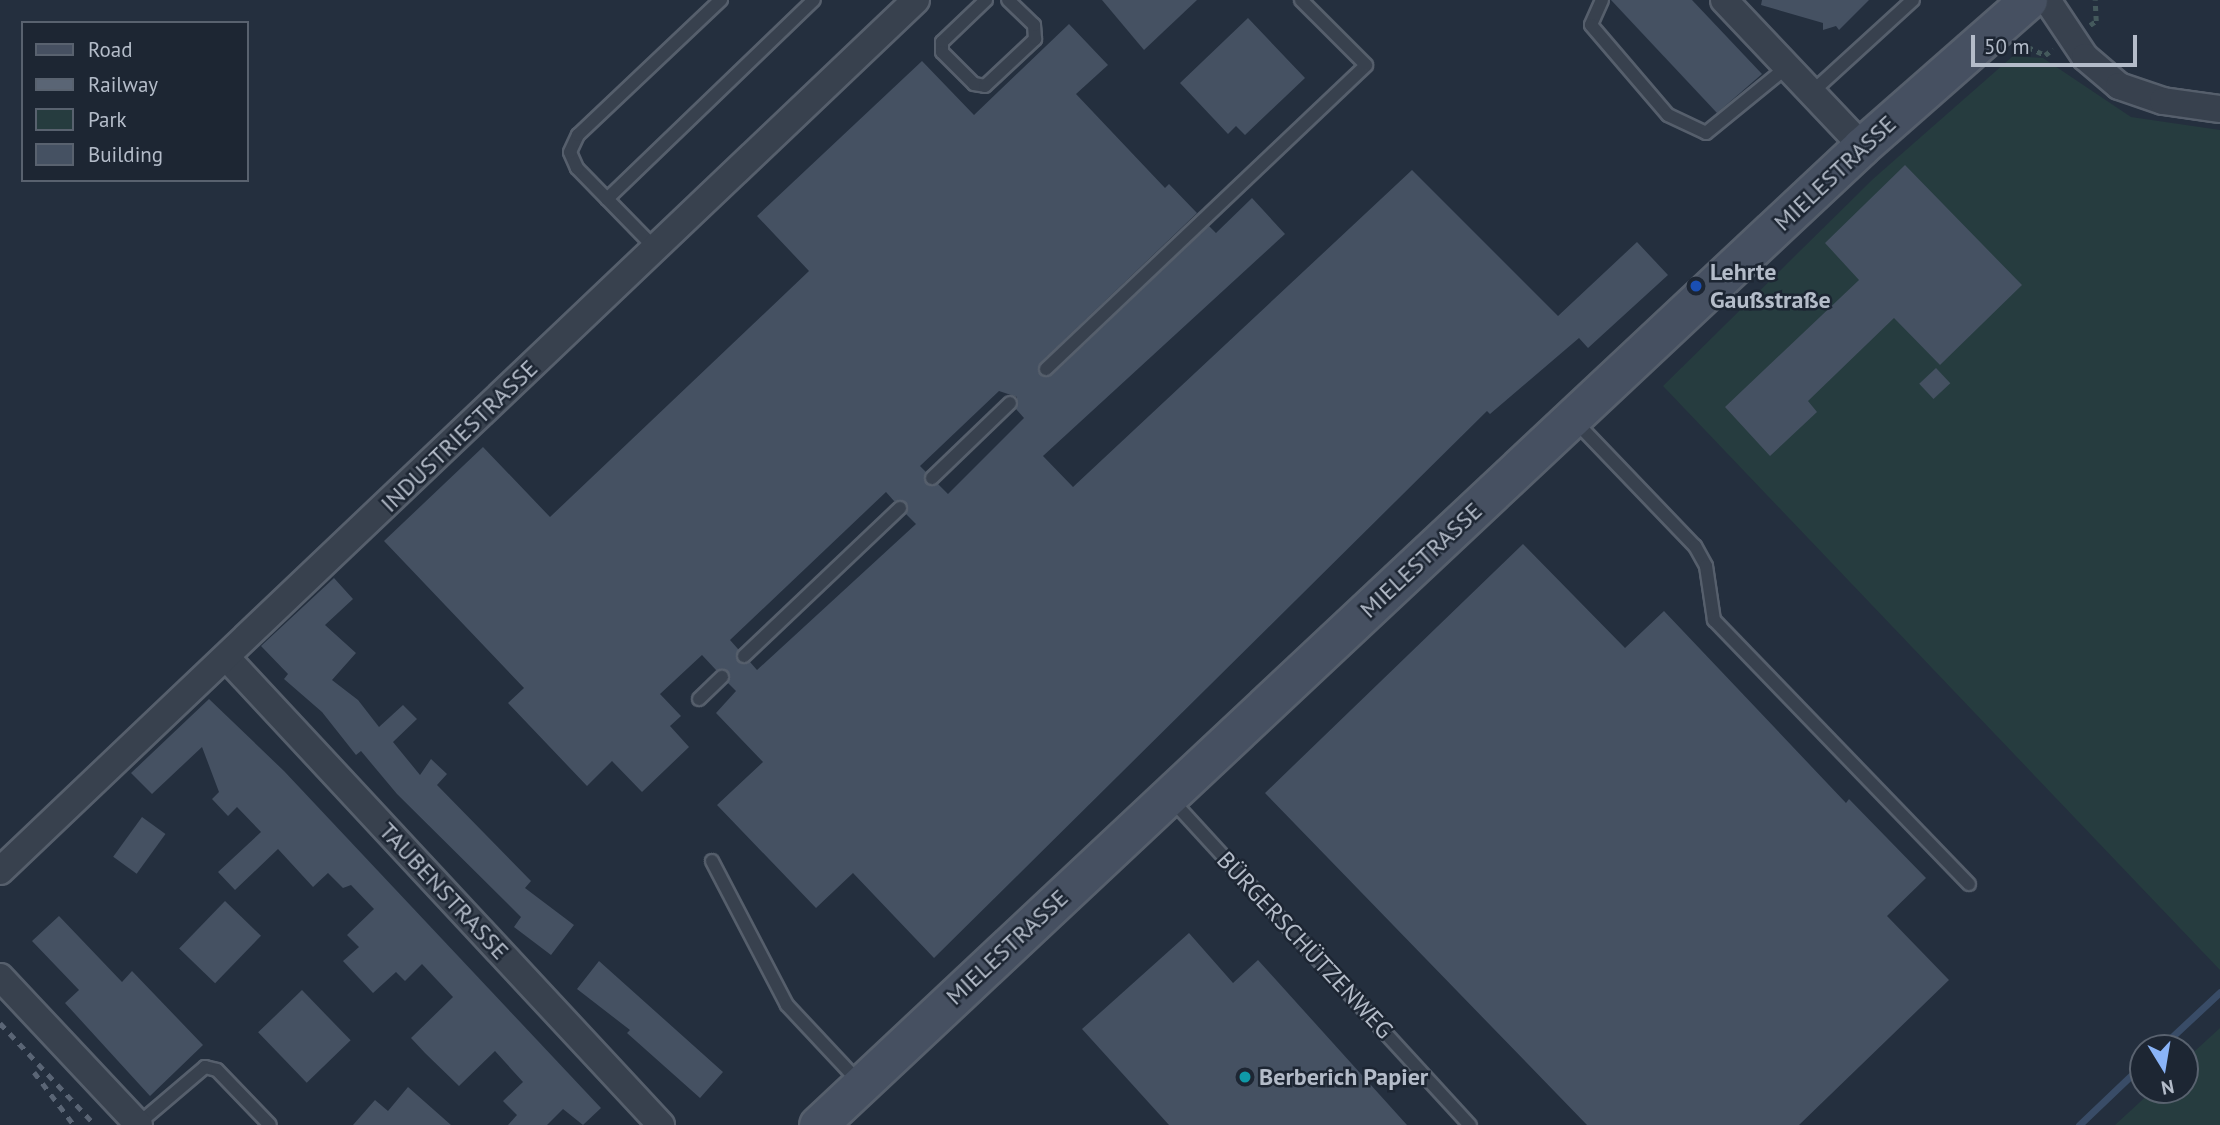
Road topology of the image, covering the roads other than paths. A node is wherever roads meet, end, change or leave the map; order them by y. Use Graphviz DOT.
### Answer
graph roads {
  1 [pos="721,0"];
  2 [pos="814,0"];
  3 [pos="916,0"];
  4 [pos="986,0"];
  5 [pos="1008,0"];
  6 [pos="1301,0"];
  7 [pos="1602,0"];
  8 [pos="1724,0"];
  9 [pos="1913,0"];
  10 [pos="2028,0"];
  11 [pos="2047,0"];
  12 [pos="1787,67"];
  13 [pos="1811,93"];
  14 [pos="2220,109"];
  15 [pos="1862,146"];
  16 [pos="607,199"];
  17 [pos="655,248"];
  18 [pos="1046,369"];
  19 [pos="1010,403"];
  20 [pos="1573,419"];
  21 [pos="932,478"];
  22 [pos="900,508"];
  23 [pos="744,656"];
  24 [pos="226,657"];
  25 [pos="722,677"];
  26 [pos="699,699"];
  27 [pos="1167,796"];
  28 [pos="712,860"];
  29 [pos="0,871"];
  30 [pos="1969,884"];
  31 [pos="0,977"];
  32 [pos="861,1084"];
  33 [pos="827,1122"];
  34 [pos="139,1124"];
  35 [pos="270,1125"];
  36 [pos="661,1125"];
  37 [pos="1470,1125"];
  1 -- 16 [label="lane"];
  2 -- 16 [label="lane"];
  3 -- 17 [label="street, INDUSTRIESTRASSE"];
  4 -- 5 [label="lane"];
  6 -- 18 [label="lane"];
  7 -- 12 [label="lane"];
  8 -- 12 [label="street"];
  9 -- 13 [label="lane"];
  10 -- 15 [label="street, MIELESTRASSE"];
  11 -- 14 [label="street"];
  12 -- 13 [label="street"];
  13 -- 15 [label="street"];
  15 -- 20 [label="street, MIELESTRASSE"];
  16 -- 17 [label="lane"];
  17 -- 24 [label="street, INDUSTRIESTRASSE"];
  19 -- 21 [label="lane"];
  20 -- 27 [label="street, MIELESTRASSE"];
  20 -- 30 [label="lane"];
  22 -- 23 [label="lane"];
  24 -- 29 [label="street, INDUSTRIESTRASSE"];
  24 -- 36 [label="street, TAUBENSTRASSE"];
  25 -- 26 [label="lane"];
  27 -- 32 [label="street, MIELESTRASSE"];
  27 -- 37 [label="lane, BÜRGERSCHÜTZENWEG"];
  28 -- 32 [label="lane"];
  31 -- 34 [label="street"];
  32 -- 33 [label="street, MIELESTRASSE"];
  34 -- 35 [label="lane"];
}
